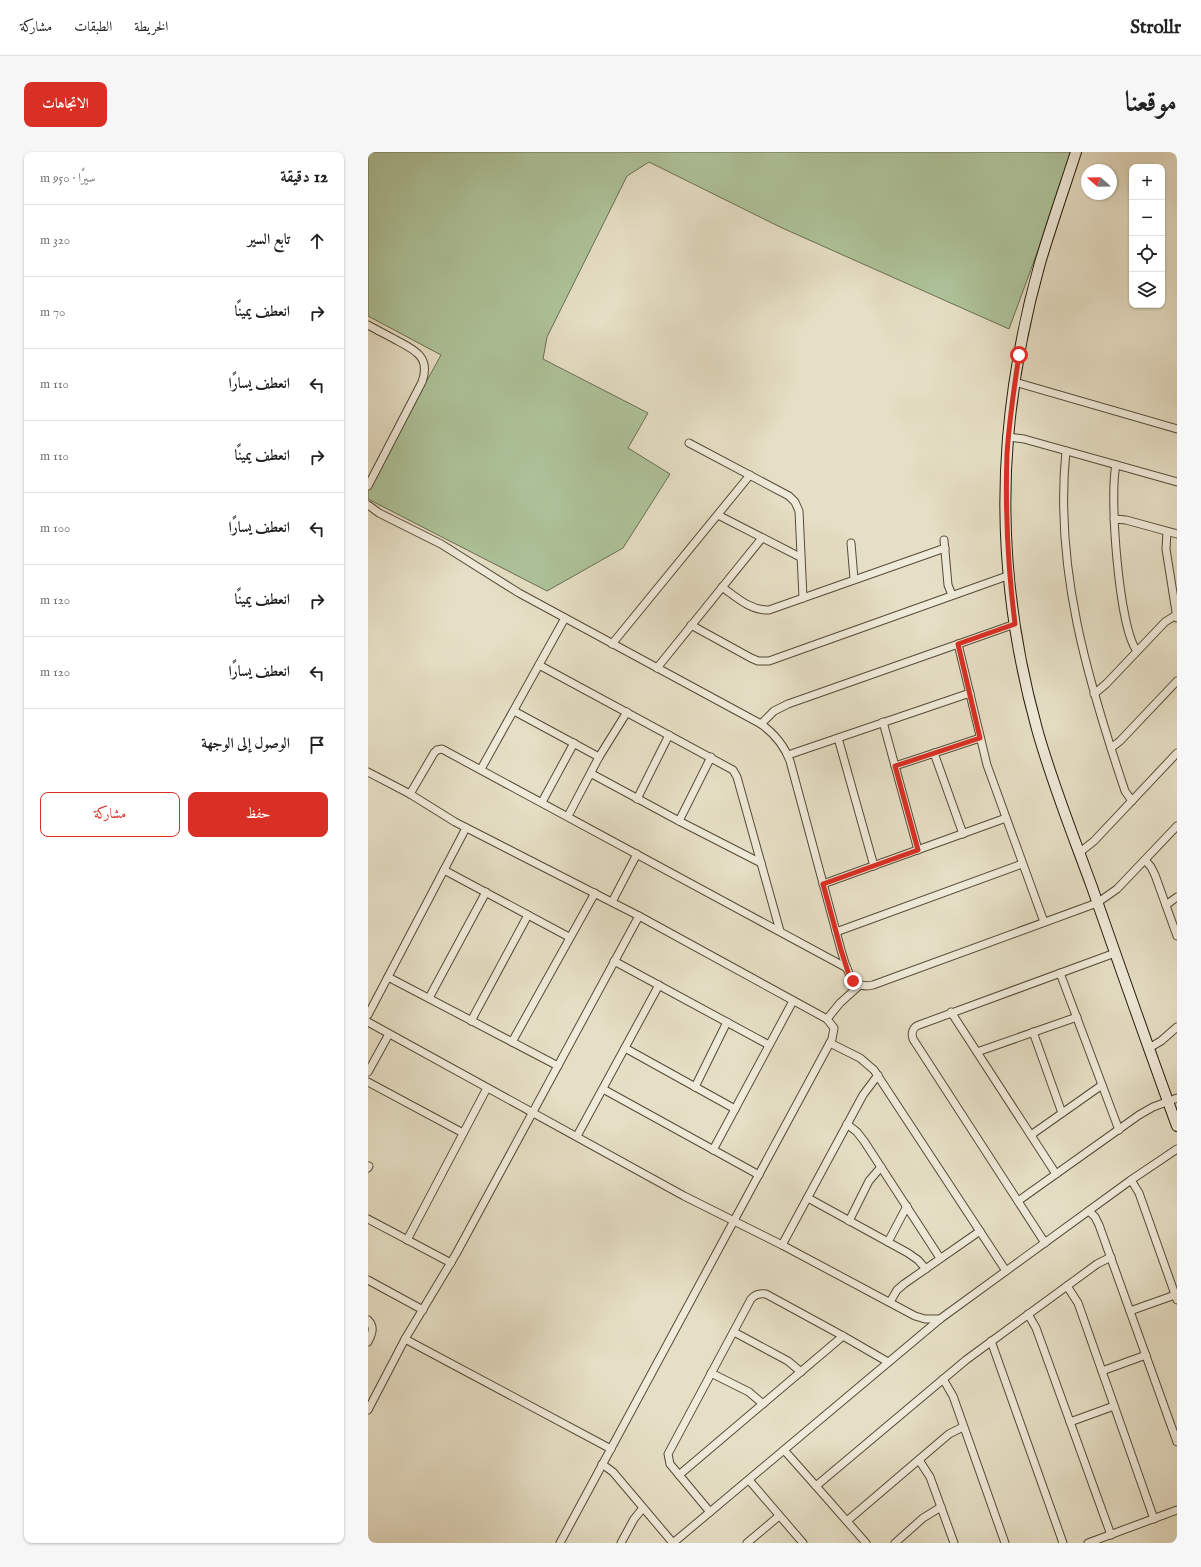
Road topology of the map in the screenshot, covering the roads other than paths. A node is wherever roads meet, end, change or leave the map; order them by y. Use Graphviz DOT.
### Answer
graph roads {
  1 [pos="1076,152"];
  2 [pos="368,325"];
  3 [pos="1015,382"];
  4 [pos="1177,429"];
  5 [pos="1008,437"];
  6 [pos="689,443"];
  7 [pos="1066,451"];
  8 [pos="1116,465"];
  9 [pos="750,475"];
  10 [pos="1177,482"];
  11 [pos="368,486"];
  12 [pos="368,505"];
  13 [pos="718,515"];
  14 [pos="1114,519"];
  15 [pos="1167,532"];
  16 [pos="1177,534"];
  17 [pos="762,538"];
  18 [pos="944,540"];
  19 [pos="851,543"];
  20 [pos="945,548"];
  21 [pos="800,557"];
  22 [pos="1010,575"];
  23 [pos="854,579"];
  24 [pos="722,587"];
  25 [pos="952,595"];
  26 [pos="803,598"];
  27 [pos="1177,616"];
  28 [pos="565,618"];
  29 [pos="1015,624"];
  30 [pos="691,625"];
  31 [pos="612,644"];
  32 [pos="958,644"];
  33 [pos="1137,652"];
  34 [pos="540,665"];
  35 [pos="657,668"];
  36 [pos="1177,681"];
  37 [pos="970,692"];
  38 [pos="1094,694"];
  39 [pos="514,711"];
  40 [pos="627,712"];
  41 [pos="883,722"];
  42 [pos="761,724"];
  43 [pos="669,735"];
  44 [pos="838,738"];
  45 [pos="980,738"];
  46 [pos="574,743"];
  47 [pos="1110,748"];
  48 [pos="934,753"];
  49 [pos="1177,754"];
  50 [pos="788,755"];
  51 [pos="599,757"];
  52 [pos="710,757"];
  53 [pos="895,766"];
  54 [pos="481,769"];
  55 [pos="368,772"];
  56 [pos="592,774"];
  57 [pos="410,794"];
  58 [pos="637,798"];
  59 [pos="1132,801"];
  60 [pos="542,802"];
  61 [pos="568,816"];
  62 [pos="1006,818"];
  63 [pos="679,821"];
  64 [pos="1177,826"];
  65 [pos="466,828"];
  66 [pos="963,834"];
  67 [pos="918,850"];
  68 [pos="1079,853"];
  69 [pos="637,854"];
  70 [pos="1144,860"];
  71 [pos="761,863"];
  72 [pos="1022,864"];
  73 [pos="874,866"];
  74 [pos="444,870"];
  75 [pos="823,884"];
  76 [pos="486,892"];
  77 [pos="595,893"];
  78 [pos="1177,897"];
  79 [pos="612,902"];
  80 [pos="1097,903"];
  81 [pos="1166,905"];
  82 [pos="528,915"];
  83 [pos="639,916"];
  84 [pos="1044,922"];
  85 [pos="780,931"];
  86 [pos="836,932"];
  87 [pos="1177,936"];
  88 [pos="569,937"];
  89 [pos="1115,953"];
  90 [pos="614,961"];
  91 [pos="847,968"];
  92 [pos="1060,973"];
  93 [pos="388,977"];
  94 [pos="660,985"];
  95 [pos="860,985"];
  96 [pos="429,998"];
  97 [pos="793,1001"];
  98 [pos="951,1012"];
  99 [pos="368,1014"];
  100 [pos="1077,1017"];
  101 [pos="827,1019"];
  102 [pos="471,1020"];
  103 [pos="368,1022"];
  104 [pos="727,1022"];
  105 [pos="1177,1027"];
  106 [pos="1032,1032"];
  107 [pos="389,1034"];
  108 [pos="512,1042"];
  109 [pos="830,1043"];
  110 [pos="769,1045"];
  111 [pos="625,1048"];
  112 [pos="1149,1048"];
  113 [pos="977,1052"];
  114 [pos="558,1066"];
  115 [pos="368,1072"];
  116 [pos="878,1075"];
  117 [pos="368,1082"];
  118 [pos="1102,1085"];
  119 [pos="695,1087"];
  120 [pos="487,1088"];
  121 [pos="603,1089"];
  122 [pos="1172,1099"];
  123 [pos="735,1109"];
  124 [pos="533,1112"];
  125 [pos="1062,1113"];
  126 [pos="847,1124"];
  127 [pos="1177,1126"];
  128 [pos="1119,1130"];
  129 [pos="463,1133"];
  130 [pos="1031,1135"];
  131 [pos="577,1136"];
  132 [pos="1177,1149"];
  133 [pos="713,1150"];
  134 [pos="881,1167"];
  135 [pos="1056,1174"];
  136 [pos="759,1175"];
  137 [pos="1131,1180"];
  138 [pos="808,1198"];
  139 [pos="1018,1201"];
  140 [pos="907,1206"];
  141 [pos="1089,1211"];
  142 [pos="368,1219"];
  143 [pos="735,1220"];
  144 [pos="849,1221"];
  145 [pos="980,1231"];
  146 [pos="407,1240"];
  147 [pos="888,1242"];
  148 [pos="1045,1243"];
  149 [pos="782,1245"];
  150 [pos="1111,1257"];
  151 [pos="940,1258"];
  152 [pos="452,1263"];
  153 [pos="926,1269"];
  154 [pos="1006,1271"];
  155 [pos="368,1280"];
  156 [pos="1067,1286"];
  157 [pos="1176,1298"];
  158 [pos="890,1302"];
  159 [pos="423,1310"];
  160 [pos="1130,1311"];
  161 [pos="1028,1314"];
  162 [pos="940,1319"];
  163 [pos="368,1320"];
  164 [pos="734,1332"];
  165 [pos="844,1336"];
  166 [pos="406,1339"];
  167 [pos="991,1341"];
  168 [pos="368,1342"];
  169 [pos="1146,1354"];
  170 [pos="888,1362"];
  171 [pos="1102,1371"];
  172 [pos="801,1372"];
  173 [pos="711,1373"];
  174 [pos="943,1379"];
  175 [pos="763,1404"];
  176 [pos="1114,1406"];
  177 [pos="368,1409"];
  178 [pos="1070,1422"];
  179 [pos="963,1427"];
  180 [pos="1177,1442"];
  181 [pos="611,1449"];
  182 [pos="784,1450"];
  183 [pos="919,1460"];
  184 [pos="602,1464"];
  185 [pos="679,1475"];
  186 [pos="748,1480"];
  187 [pos="816,1486"];
  188 [pos="941,1506"];
  189 [pos="644,1508"];
  190 [pos="1177,1510"];
  191 [pos="710,1512"];
  192 [pos="779,1516"];
  193 [pos="1154,1519"];
  194 [pos="847,1522"];
  195 [pos="1111,1535"];
  196 [pos="560,1543"];
  197 [pos="622,1543"];
  198 [pos="673,1543"];
  199 [pos="747,1543"];
  200 [pos="803,1543"];
  201 [pos="866,1543"];
  202 [pos="895,1543"];
  203 [pos="954,1543"];
  204 [pos="1005,1543"];
  205 [pos="1063,1543"];
  206 [pos="1088,1543"];
  1 -- 3 [label="street"];
  2 -- 11 [label="street"];
  3 -- 4 [label="street"];
  3 -- 5 [label="street"];
  5 -- 7 [label="street"];
  5 -- 22 [label="street"];
  6 -- 9 [label="street"];
  7 -- 8 [label="street"];
  7 -- 38 [label="street"];
  8 -- 10 [label="street"];
  8 -- 14 [label="street"];
  9 -- 13 [label="street"];
  9 -- 21 [label="street"];
  12 -- 28 [label="street"];
  13 -- 17 [label="street"];
  13 -- 31 [label="street"];
  14 -- 15 [label="street"];
  14 -- 33 [label="street"];
  15 -- 16 [label="street"];
  15 -- 27 [label="street"];
  17 -- 21 [label="street"];
  17 -- 24 [label="street"];
  18 -- 20 [label="street"];
  19 -- 23 [label="street"];
  20 -- 23 [label="street"];
  20 -- 25 [label="street"];
  21 -- 26 [label="street"];
  22 -- 25 [label="street"];
  22 -- 29 [label="street"];
  23 -- 26 [label="street"];
  24 -- 26 [label="street"];
  24 -- 30 [label="street"];
  25 -- 30 [label="street"];
  27 -- 33 [label="street"];
  28 -- 31 [label="street"];
  28 -- 34 [label="street"];
  29 -- 32 [label="street"];
  29 -- 68 [label="street"];
  30 -- 35 [label="street"];
  31 -- 35 [label="street"];
  32 -- 37 [label="street"];
  32 -- 42 [label="street"];
  33 -- 38 [label="street"];
  34 -- 39 [label="street"];
  34 -- 40 [label="street"];
  35 -- 42 [label="street"];
  36 -- 47 [label="street"];
  37 -- 41 [label="street"];
  37 -- 45 [label="street"];
  38 -- 47 [label="street"];
  39 -- 46 [label="street"];
  39 -- 54 [label="street"];
  40 -- 43 [label="street"];
  40 -- 51 [label="street"];
  41 -- 44 [label="street"];
  41 -- 53 [label="street"];
  42 -- 50 [label="street"];
  43 -- 52 [label="street"];
  43 -- 58 [label="street"];
  44 -- 50 [label="street"];
  44 -- 73 [label="street"];
  45 -- 48 [label="street"];
  45 -- 62 [label="street"];
  46 -- 51 [label="street"];
  46 -- 60 [label="street"];
  47 -- 59 [label="street"];
  48 -- 53 [label="street"];
  48 -- 66 [label="street"];
  49 -- 59 [label="street"];
  50 -- 75 [label="street"];
  51 -- 56 [label="street"];
  52 -- 63 [label="street"];
  52 -- 71 [label="street"];
  53 -- 67 [label="street"];
  54 -- 57 [label="street"];
  54 -- 60 [label="street"];
  55 -- 57 [label="street"];
  56 -- 58 [label="street"];
  56 -- 61 [label="street"];
  57 -- 65 [label="street"];
  58 -- 63 [label="street"];
  59 -- 68 [label="street"];
  60 -- 61 [label="street"];
  61 -- 69 [label="street"];
  62 -- 66 [label="street"];
  62 -- 72 [label="street"];
  63 -- 71 [label="street"];
  64 -- 70 [label="street"];
  65 -- 74 [label="street"];
  65 -- 77 [label="street"];
  66 -- 67 [label="street"];
  67 -- 73 [label="street"];
  68 -- 80 [label="street"];
  69 -- 79 [label="street"];
  69 -- 85 [label="street"];
  70 -- 80 [label="street"];
  70 -- 81 [label="street"];
  71 -- 85 [label="street"];
  72 -- 84 [label="street"];
  72 -- 86 [label="street"];
  73 -- 75 [label="street"];
  74 -- 76 [label="street"];
  74 -- 93 [label="street"];
  75 -- 86 [label="street"];
  76 -- 82 [label="street"];
  76 -- 96 [label="street"];
  77 -- 79 [label="street"];
  77 -- 88 [label="street"];
  78 -- 81 [label="street"];
  79 -- 83 [label="street"];
  80 -- 84 [label="street"];
  80 -- 89 [label="street"];
  81 -- 87 [label="street"];
  82 -- 88 [label="street"];
  82 -- 102 [label="street"];
  83 -- 90 [label="street"];
  83 -- 97 [label="street"];
  84 -- 95 [label="street"];
  85 -- 91 [label="street"];
  86 -- 91 [label="street"];
  88 -- 108 [label="street"];
  89 -- 92 [label="street"];
  89 -- 112 [label="street"];
  90 -- 94 [label="street"];
  90 -- 114 [label="street"];
  91 -- 95 [label="street"];
  92 -- 98 [label="street"];
  92 -- 100 [label="street"];
  93 -- 96 [label="street"];
  93 -- 99 [label="street"];
  94 -- 104 [label="street"];
  94 -- 111 [label="street"];
  95 -- 101 [label="street"];
  96 -- 102 [label="street"];
  97 -- 101 [label="street"];
  97 -- 110 [label="street"];
  98 -- 113 [label="street"];
  98 -- 139 [label="street"];
  100 -- 106 [label="street"];
  100 -- 118 [label="street"];
  101 -- 109 [label="street"];
  102 -- 108 [label="street"];
  103 -- 107 [label="street"];
  104 -- 110 [label="street"];
  104 -- 119 [label="street"];
  105 -- 112 [label="street"];
  106 -- 113 [label="street"];
  106 -- 125 [label="street"];
  107 -- 115 [label="street"];
  107 -- 120 [label="street"];
  108 -- 114 [label="street"];
  109 -- 116 [label="street"];
  109 -- 136 [label="street"];
  110 -- 123 [label="street"];
  111 -- 119 [label="street"];
  111 -- 121 [label="street"];
  112 -- 122 [label="street"];
  113 -- 130 [label="street"];
  114 -- 124 [label="street"];
  116 -- 126 [label="street"];
  116 -- 145 [label="street"];
  117 -- 129 [label="street"];
  118 -- 125 [label="street"];
  118 -- 128 [label="street"];
  119 -- 123 [label="street"];
  120 -- 124 [label="street"];
  120 -- 129 [label="street"];
  121 -- 131 [label="street"];
  121 -- 133 [label="street"];
  122 -- 127 [label="street"];
  122 -- 128 [label="street"];
  123 -- 133 [label="street"];
  124 -- 131 [label="street"];
  124 -- 152 [label="street"];
  125 -- 130 [label="street"];
  126 -- 134 [label="street"];
  126 -- 138 [label="street"];
  128 -- 135 [label="street"];
  129 -- 146 [label="street"];
  130 -- 135 [label="street"];
  131 -- 143 [label="street"];
  132 -- 137 [label="street"];
  133 -- 136 [label="street"];
  134 -- 140 [label="street"];
  134 -- 144 [label="street"];
  135 -- 139 [label="street"];
  136 -- 143 [label="street"];
  137 -- 141 [label="street"];
  137 -- 157 [label="street"];
  138 -- 144 [label="street"];
  138 -- 149 [label="street"];
  139 -- 148 [label="street"];
  140 -- 147 [label="street"];
  140 -- 151 [label="street"];
  141 -- 148 [label="street"];
  141 -- 150 [label="street"];
  142 -- 146 [label="street"];
  143 -- 149 [label="street"];
  143 -- 181 [label="street"];
  144 -- 147 [label="street"];
  145 -- 151 [label="street"];
  145 -- 154 [label="street"];
  146 -- 152 [label="street"];
  147 -- 153 [label="street"];
  148 -- 154 [label="street"];
  149 -- 158 [label="street"];
  150 -- 156 [label="street"];
  150 -- 160 [label="street"];
  151 -- 153 [label="street"];
  152 -- 159 [label="street"];
  153 -- 158 [label="street"];
  154 -- 162 [label="street"];
  155 -- 159 [label="street"];
  156 -- 161 [label="street"];
  156 -- 171 [label="street"];
  157 -- 160 [label="street"];
  158 -- 162 [label="street"];
  159 -- 166 [label="street"];
  160 -- 169 [label="street"];
  161 -- 167 [label="street"];
  161 -- 178 [label="street"];
  162 -- 170 [label="street"];
  163 -- 168 [label="street"];
  164 -- 165 [label="street"];
  164 -- 172 [label="street"];
  164 -- 173 [label="street"];
  165 -- 170 [label="street"];
  165 -- 172 [label="street"];
  166 -- 177 [label="street"];
  166 -- 181 [label="street"];
  167 -- 174 [label="street"];
  167 -- 205 [label="street"];
  169 -- 171 [label="street"];
  169 -- 180 [label="street"];
  170 -- 182 [label="street"];
  171 -- 176 [label="street"];
  172 -- 175 [label="street"];
  173 -- 175 [label="street"];
  173 -- 185 [label="street"];
  174 -- 179 [label="street"];
  174 -- 187 [label="street"];
  175 -- 185 [label="street"];
  176 -- 178 [label="street"];
  176 -- 193 [label="street"];
  178 -- 195 [label="street"];
  179 -- 183 [label="street"];
  179 -- 204 [label="street"];
  181 -- 184 [label="street"];
  182 -- 186 [label="street"];
  182 -- 187 [label="street"];
  183 -- 188 [label="street"];
  183 -- 194 [label="street"];
  184 -- 189 [label="street"];
  184 -- 196 [label="street"];
  185 -- 191 [label="street"];
  186 -- 191 [label="street"];
  186 -- 192 [label="street"];
  187 -- 194 [label="street"];
  188 -- 202 [label="street"];
  188 -- 203 [label="street"];
  189 -- 197 [label="street"];
  189 -- 198 [label="street"];
  190 -- 193 [label="street"];
  191 -- 198 [label="street"];
  192 -- 199 [label="street"];
  192 -- 200 [label="street"];
  193 -- 195 [label="street"];
  194 -- 201 [label="street"];
  195 -- 206 [label="street"];
}
